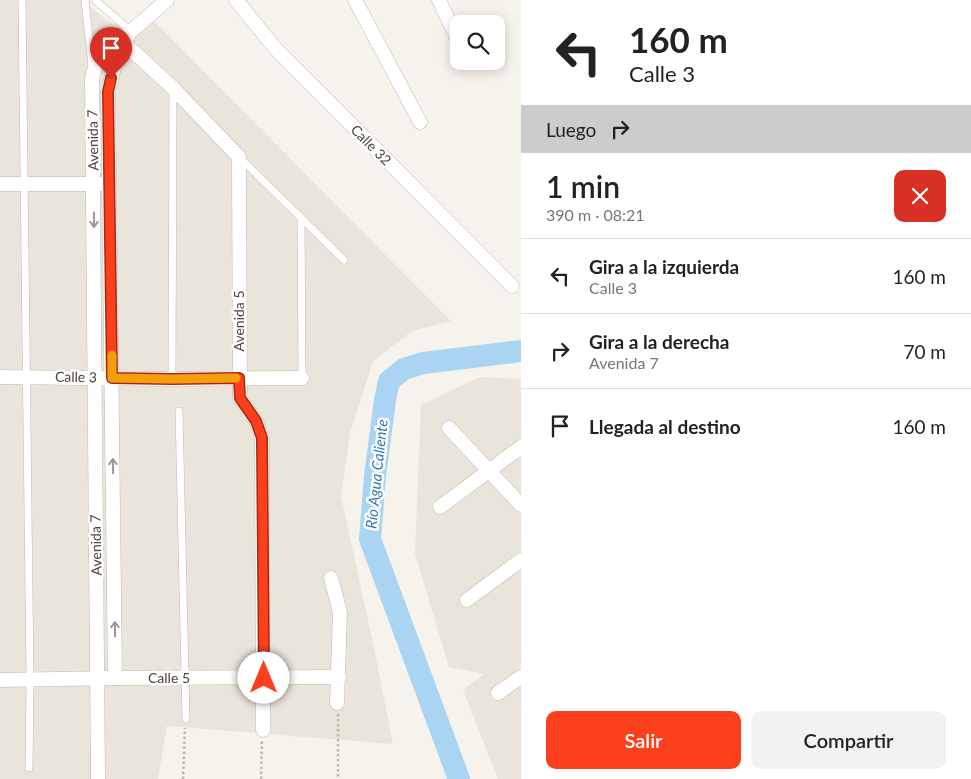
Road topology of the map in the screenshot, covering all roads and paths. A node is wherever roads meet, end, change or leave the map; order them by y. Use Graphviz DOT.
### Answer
graph roads {
  1 [pos="22,0"];
  2 [pos="85,0"];
  3 [pos="94,0"];
  4 [pos="167,0"];
  5 [pos="236,0"];
  6 [pos="355,0"];
  7 [pos="439,0"];
  8 [pos="450,23"];
  9 [pos="128,37"];
  10 [pos="93,72"];
  11 [pos="172,88"];
  12 [pos="420,122"];
  13 [pos="239,157"];
  14 [pos="24,182"];
  15 [pos="0,184"];
  16 [pos="94,184"];
  17 [pos="110,184"];
  18 [pos="301,218"];
  19 [pos="344,260"];
  20 [pos="512,286"];
  21 [pos="0,377"];
  22 [pos="27,377"];
  23 [pos="94,378"];
  24 [pos="112,378"];
  25 [pos="239,378"];
  26 [pos="302,378"];
  27 [pos="172,379"];
  28 [pos="179,410"];
  29 [pos="449,428"];
  30 [pos="521,447"];
  31 [pos="489,471"];
  32 [pos="521,505"];
  33 [pos="440,507"];
  34 [pos="521,560"];
  35 [pos="332,578"];
  36 [pos="467,600"];
  37 [pos="339,677"];
  38 [pos="521,677"];
  39 [pos="98,678"];
  40 [pos="115,678"];
  41 [pos="185,678"];
  42 [pos="264,678"];
  43 [pos="0,680"];
  44 [pos="30,680"];
  45 [pos="498,693"];
  46 [pos="337,703"];
  47 [pos="186,719"];
  48 [pos="263,730"];
  49 [pos="30,768"];
  50 [pos="98,779"];
  51 [pos="183,779"];
  52 [pos="260,779"];
  53 [pos="338,779"];
  1 -- 14 [label="lane"];
  2 -- 10 [label="lane"];
  3 -- 9 [label="lane"];
  4 -- 9 [label="street"];
  5 -- 20 [label="street, Calle 32"];
  6 -- 12 [label="street"];
  7 -- 8 [label="street"];
  9 -- 10 [label="street"];
  9 -- 11 [label="street"];
  9 -- 17 [label="street, Avenida 7"];
  10 -- 16 [label="street, Avenida 7"];
  11 -- 13 [label="street"];
  11 -- 27 [label="lane"];
  13 -- 18 [label="lane"];
  13 -- 25 [label="street, Avenida 5"];
  14 -- 15 [label="street"];
  14 -- 16 [label="street"];
  14 -- 22 [label="lane"];
  16 -- 17 [label="street"];
  16 -- 23 [label="street, Avenida 7, one-way"];
  17 -- 24 [label="street, Avenida 7"];
  18 -- 19 [label="lane"];
  18 -- 26 [label="lane"];
  21 -- 22 [label="street, Calle 3"];
  22 -- 23 [label="street, Calle 3"];
  22 -- 44 [label="lane"];
  23 -- 24 [label="street, Calle 3"];
  23 -- 39 [label="street, Avenida 7"];
  24 -- 27 [label="street, Calle 3"];
  40 -- 24 [label="street, Avenida 7, one-way"];
  25 -- 26 [label="street, Calle 3"];
  25 -- 27 [label="street, Calle 3"];
  25 -- 42 [label="street, Avenida 5"];
  28 -- 41 [label="lane"];
  29 -- 31 [label="street"];
  30 -- 31 [label="street"];
  31 -- 32 [label="street"];
  31 -- 33 [label="street"];
  34 -- 36 [label="street"];
  35 -- 37 [label="street"];
  37 -- 42 [label="street, Calle 5"];
  37 -- 46 [label="street"];
  38 -- 45 [label="street"];
  39 -- 40 [label="street, Calle 5"];
  39 -- 44 [label="street, Calle 5"];
  39 -- 50 [label="street, Avenida 7"];
  40 -- 41 [label="street, Calle 5"];
  41 -- 42 [label="street, Calle 5"];
  41 -- 47 [label="lane"];
  42 -- 48 [label="street, Avenida 5"];
  43 -- 44 [label="street, Calle 5"];
  44 -- 49 [label="lane"];
  46 -- 53 [label="path"];
  47 -- 51 [label="path"];
  48 -- 52 [label="path"];
}
